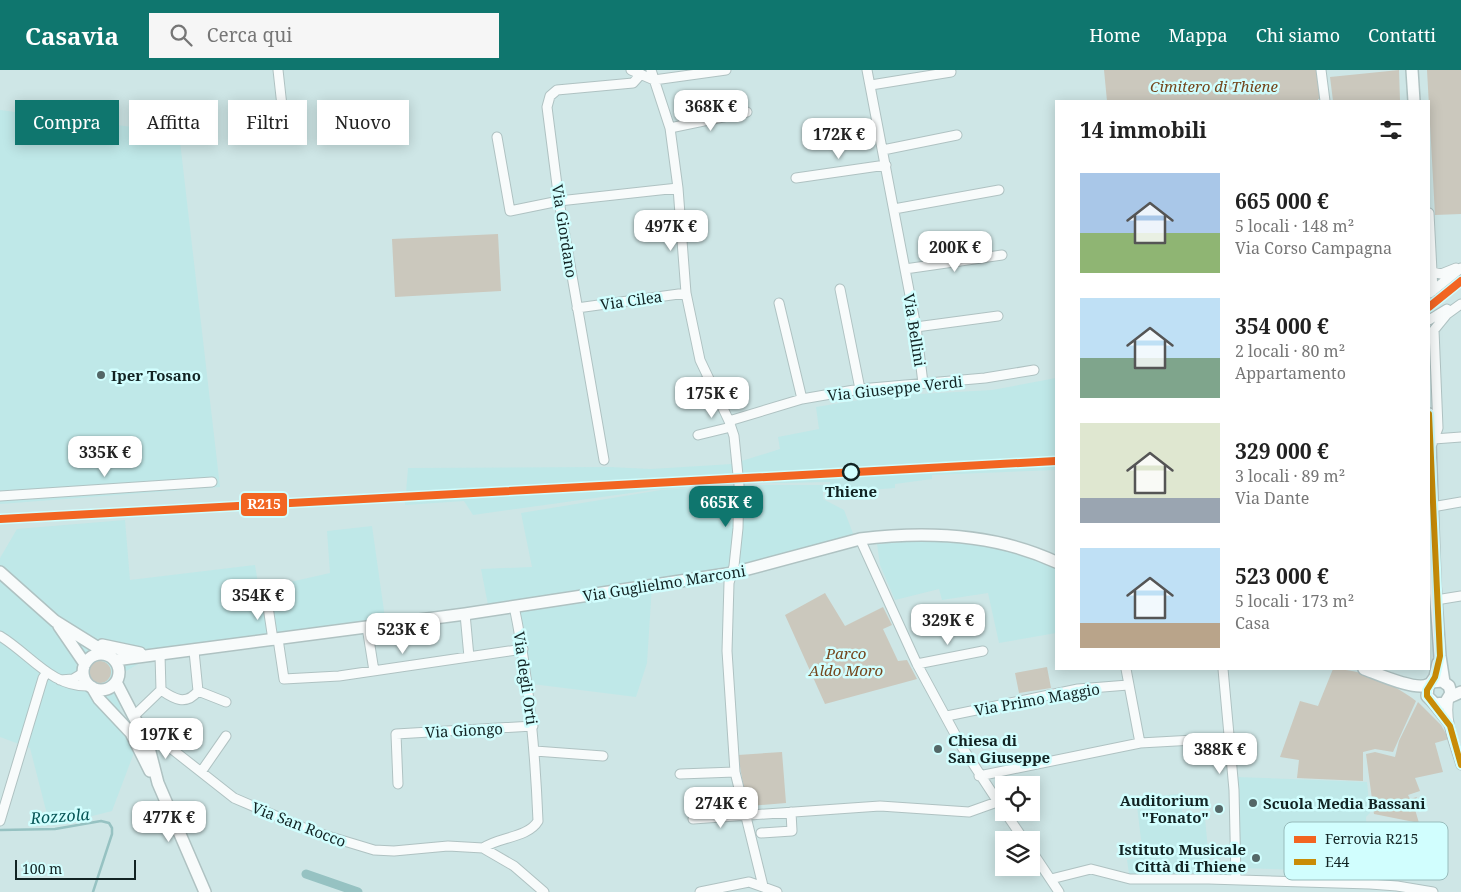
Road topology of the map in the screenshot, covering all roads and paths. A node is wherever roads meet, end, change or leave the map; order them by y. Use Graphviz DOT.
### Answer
graph roads {
  1 [pos="278,70"];
  2 [pos="631,70"];
  3 [pos="651,70"];
  4 [pos="726,70"];
  5 [pos="868,70"];
  6 [pos="1322,70"];
  7 [pos="1412,70"];
  8 [pos="951,72"];
  9 [pos="641,74"];
  10 [pos="654,80"];
  11 [pos="871,85"];
  12 [pos="281,100"];
  13 [pos="1325,100"];
  14 [pos="1414,100"];
  15 [pos="747,112"];
  16 [pos="670,128"];
  17 [pos="957,135"];
  18 [pos="497,137"];
  19 [pos="883,150"];
  20 [pos="886,165"];
  21 [pos="796,178"];
  22 [pos="678,188"];
  23 [pos="999,190"];
  24 [pos="559,201"];
  25 [pos="894,209"];
  26 [pos="1430,233"];
  27 [pos="1002,255"];
  28 [pos="1461,267"];
  29 [pos="906,269"];
  30 [pos="1432,272"];
  31 [pos="840,289"];
  32 [pos="1431,292"];
  33 [pos="686,293"];
  34 [pos="779,303"];
  35 [pos="1461,304"];
  36 [pos="577,308"];
  37 [pos="998,316"];
  38 [pos="1430,320"];
  39 [pos="916,327"];
  40 [pos="1431,327"];
  41 [pos="1034,370"];
  42 [pos="709,380"];
  43 [pos="923,383"];
  44 [pos="683,388"];
  45 [pos="860,389"];
  46 [pos="802,399"];
  47 [pos="730,424"];
  48 [pos="698,434"];
  49 [pos="1461,437"];
  50 [pos="1430,441"];
  51 [pos="604,460"];
  52 [pos="212,482"];
  53 [pos="0,496"];
  54 [pos="1461,502"];
  55 [pos="1432,507"];
  56 [pos="860,539"];
  57 [pos="1054,560"];
  58 [pos="0,572"];
  59 [pos="733,573"];
  60 [pos="1461,596"];
  61 [pos="267,600"];
  62 [pos="1436,600"];
  63 [pos="514,606"];
  64 [pos="465,614"];
  65 [pos="55,621"];
  66 [pos="367,627"];
  67 [pos="0,636"];
  68 [pos="87,640"];
  69 [pos="276,640"];
  70 [pos="523,649"];
  71 [pos="194,651"];
  72 [pos="983,651"];
  73 [pos="157,655"];
  74 [pos="1440,656"];
  75 [pos="112,657"];
  76 [pos="469,657"];
  77 [pos="917,664"];
  78 [pos="84,668"];
  79 [pos="1126,670"];
  80 [pos="1223,670"];
  81 [pos="1367,670"];
  82 [pos="374,671"];
  83 [pos="47,672"];
  84 [pos="118,678"];
  85 [pos="58,680"];
  86 [pos="1445,682"];
  87 [pos="1128,685"];
  88 [pos="91,687"];
  89 [pos="1461,688"];
  90 [pos="161,690"];
  91 [pos="198,691"];
  92 [pos="1430,691"];
  93 [pos="1461,692"];
  94 [pos="1449,698"];
  95 [pos="226,702"];
  96 [pos="133,711"];
  97 [pos="947,716"];
  98 [pos="533,726"];
  99 [pos="1450,726"];
  100 [pos="130,731"];
  101 [pos="226,736"];
  102 [pos="1230,738"];
  103 [pos="1140,743"];
  104 [pos="148,744"];
  105 [pos="535,751"];
  106 [pos="603,756"];
  107 [pos="1461,765"];
  108 [pos="201,772"];
  109 [pos="735,772"];
  110 [pos="680,774"];
  111 [pos="979,776"];
  112 [pos="158,783"];
  113 [pos="398,784"];
  114 [pos="995,799"];
  115 [pos="995,803"];
  116 [pos="791,812"];
  117 [pos="747,815"];
  118 [pos="693,819"];
  119 [pos="0,822"];
  120 [pos="761,832"];
  121 [pos="483,848"];
  122 [pos="1040,863"];
  123 [pos="1051,879"];
  124 [pos="1236,879"];
  125 [pos="763,886"];
  126 [pos="1327,888"];
  127 [pos="205,892"];
  128 [pos="544,892"];
  129 [pos="700,892"];
  130 [pos="777,892"];
  131 [pos="1059,892"];
  132 [pos="1433,892"];
  1 -- 12 [label="street"];
  2 -- 9 [label="street"];
  3 -- 10 [label="street"];
  4 -- 10 [label="street"];
  5 -- 11 [label="street, Via Bellini"];
  6 -- 13 [label="street"];
  7 -- 14 [label="main road"];
  8 -- 11 [label="street"];
  9 -- 10 [label="street"];
  9 -- 24 [label="street, Via Giordano"];
  10 -- 16 [label="street"];
  11 -- 19 [label="street, Via Bellini"];
  15 -- 16 [label="street"];
  16 -- 22 [label="street"];
  17 -- 19 [label="street"];
  18 -- 24 [label="street"];
  19 -- 20 [label="street, Via Bellini"];
  20 -- 21 [label="street"];
  20 -- 25 [label="street, Via Bellini"];
  22 -- 24 [label="street"];
  22 -- 33 [label="street"];
  23 -- 25 [label="street"];
  24 -- 36 [label="street, Via Giordano"];
  25 -- 29 [label="street, Via Bellini"];
  26 -- 30 [label="street"];
  27 -- 29 [label="street"];
  28 -- 30 [label="street"];
  28 -- 32 [label="street"];
  29 -- 39 [label="street, Via Bellini"];
  30 -- 32 [label="street"];
  31 -- 45 [label="street"];
  33 -- 36 [label="street, Via Cilea"];
  33 -- 42 [label="street"];
  34 -- 46 [label="street"];
  35 -- 38 [label="street"];
  35 -- 40 [label="street"];
  36 -- 51 [label="street, Via Giordano"];
  37 -- 39 [label="street"];
  39 -- 43 [label="street, Via Bellini"];
  40 -- 50 [label="street"];
  41 -- 43 [label="street, Via Giuseppe Verdi"];
  42 -- 44 [label="street"];
  42 -- 47 [label="street"];
  43 -- 45 [label="street, Via Giuseppe Verdi"];
  45 -- 46 [label="street, Via Giuseppe Verdi"];
  46 -- 47 [label="street, Via Giuseppe Verdi"];
  47 -- 48 [label="street, Via Giuseppe Verdi"];
  47 -- 59 [label="street"];
  49 -- 50 [label="street"];
  50 -- 55 [label="main road"];
  52 -- 53 [label="street"];
  54 -- 55 [label="street"];
  55 -- 62 [label="main road"];
  56 -- 57 [label="main road, Via Guglielmo Marconi"];
  56 -- 59 [label="main road, Via Guglielmo Marconi"];
  56 -- 77 [label="street"];
  58 -- 65 [label="main road, Via Guglielmo Marconi"];
  59 -- 63 [label="main road, Via Guglielmo Marconi"];
  59 -- 109 [label="street"];
  60 -- 62 [label="street"];
  61 -- 69 [label="street"];
  62 -- 74 [label="main road"];
  63 -- 64 [label="main road, Via Guglielmo Marconi"];
  63 -- 70 [label="street, Via degli Orti"];
  64 -- 66 [label="main road, Via Guglielmo Marconi"];
  64 -- 76 [label="street"];
  65 -- 68 [label="main road, Via Guglielmo Marconi"];
  65 -- 78 [label="main road, Via Guglielmo Marconi"];
  66 -- 69 [label="main road, Via Guglielmo Marconi"];
  66 -- 82 [label="street"];
  67 -- 83 [label="street"];
  68 -- 73 [label="main road, Via Guglielmo Marconi"];
  68 -- 75 [label="main road, Via Guglielmo Marconi"];
  69 -- 71 [label="main road, Via Guglielmo Marconi"];
  69 -- 82 [label="street"];
  70 -- 76 [label="street"];
  70 -- 98 [label="street, Via degli Orti"];
  71 -- 73 [label="main road, Via Guglielmo Marconi"];
  71 -- 91 [label="street"];
  72 -- 77 [label="street"];
  73 -- 75 [label="main road, Via Guglielmo Marconi"];
  73 -- 84 [label="main road, Via Guglielmo Marconi"];
  73 -- 90 [label="street"];
  74 -- 86 [label="main road"];
  74 -- 92 [label="main road"];
  75 -- 78 [label="main road, Via Guglielmo Marconi"];
  75 -- 84 [label="main road"];
  76 -- 82 [label="street"];
  77 -- 97 [label="street"];
  78 -- 85 [label="street"];
  78 -- 88 [label="main road, Via Guglielmo Marconi"];
  79 -- 87 [label="street"];
  80 -- 102 [label="street"];
  81 -- 92 [label="main road"];
  83 -- 85 [label="street"];
  83 -- 119 [label="street"];
  84 -- 88 [label="main road, Via Guglielmo Marconi"];
  84 -- 96 [label="main road"];
  85 -- 88 [label="street"];
  86 -- 89 [label="main road"];
  86 -- 92 [label="main road"];
  86 -- 94 [label="main road"];
  87 -- 97 [label="street, Via Primo Maggio"];
  87 -- 103 [label="street"];
  88 -- 100 [label="main road"];
  90 -- 91 [label="street"];
  90 -- 96 [label="street"];
  91 -- 95 [label="street"];
  92 -- 94 [label="main road"];
  92 -- 99 [label="street"];
  93 -- 94 [label="main road"];
  94 -- 99 [label="street"];
  96 -- 100 [label="street"];
  96 -- 104 [label="main road"];
  97 -- 111 [label="street"];
  98 -- 105 [label="street, Via degli Orti"];
  98 -- 113 [label="street, Via Giongo"];
  99 -- 107 [label="street"];
  100 -- 104 [label="street"];
  100 -- 112 [label="main road"];
  101 -- 108 [label="street"];
  102 -- 103 [label="street"];
  102 -- 124 [label="street"];
  103 -- 111 [label="street"];
  104 -- 108 [label="street, Via San Rocco"];
  104 -- 112 [label="main road"];
  105 -- 106 [label="street"];
  105 -- 121 [label="street, Via degli Orti"];
  108 -- 121 [label="street, Via San Rocco"];
  109 -- 110 [label="street"];
  109 -- 117 [label="street"];
  111 -- 114 [label="street"];
  112 -- 127 [label="main road"];
  115 -- 116 [label="street"];
  116 -- 117 [label="street"];
  116 -- 120 [label="street"];
  117 -- 118 [label="street"];
  117 -- 125 [label="street"];
  121 -- 128 [label="street, Via San Rocco"];
  122 -- 123 [label="street"];
  123 -- 124 [label="street"];
  123 -- 131 [label="street"];
  124 -- 126 [label="street"];
  125 -- 129 [label="street"];
  125 -- 130 [label="street"];
  126 -- 132 [label="street"];
}
